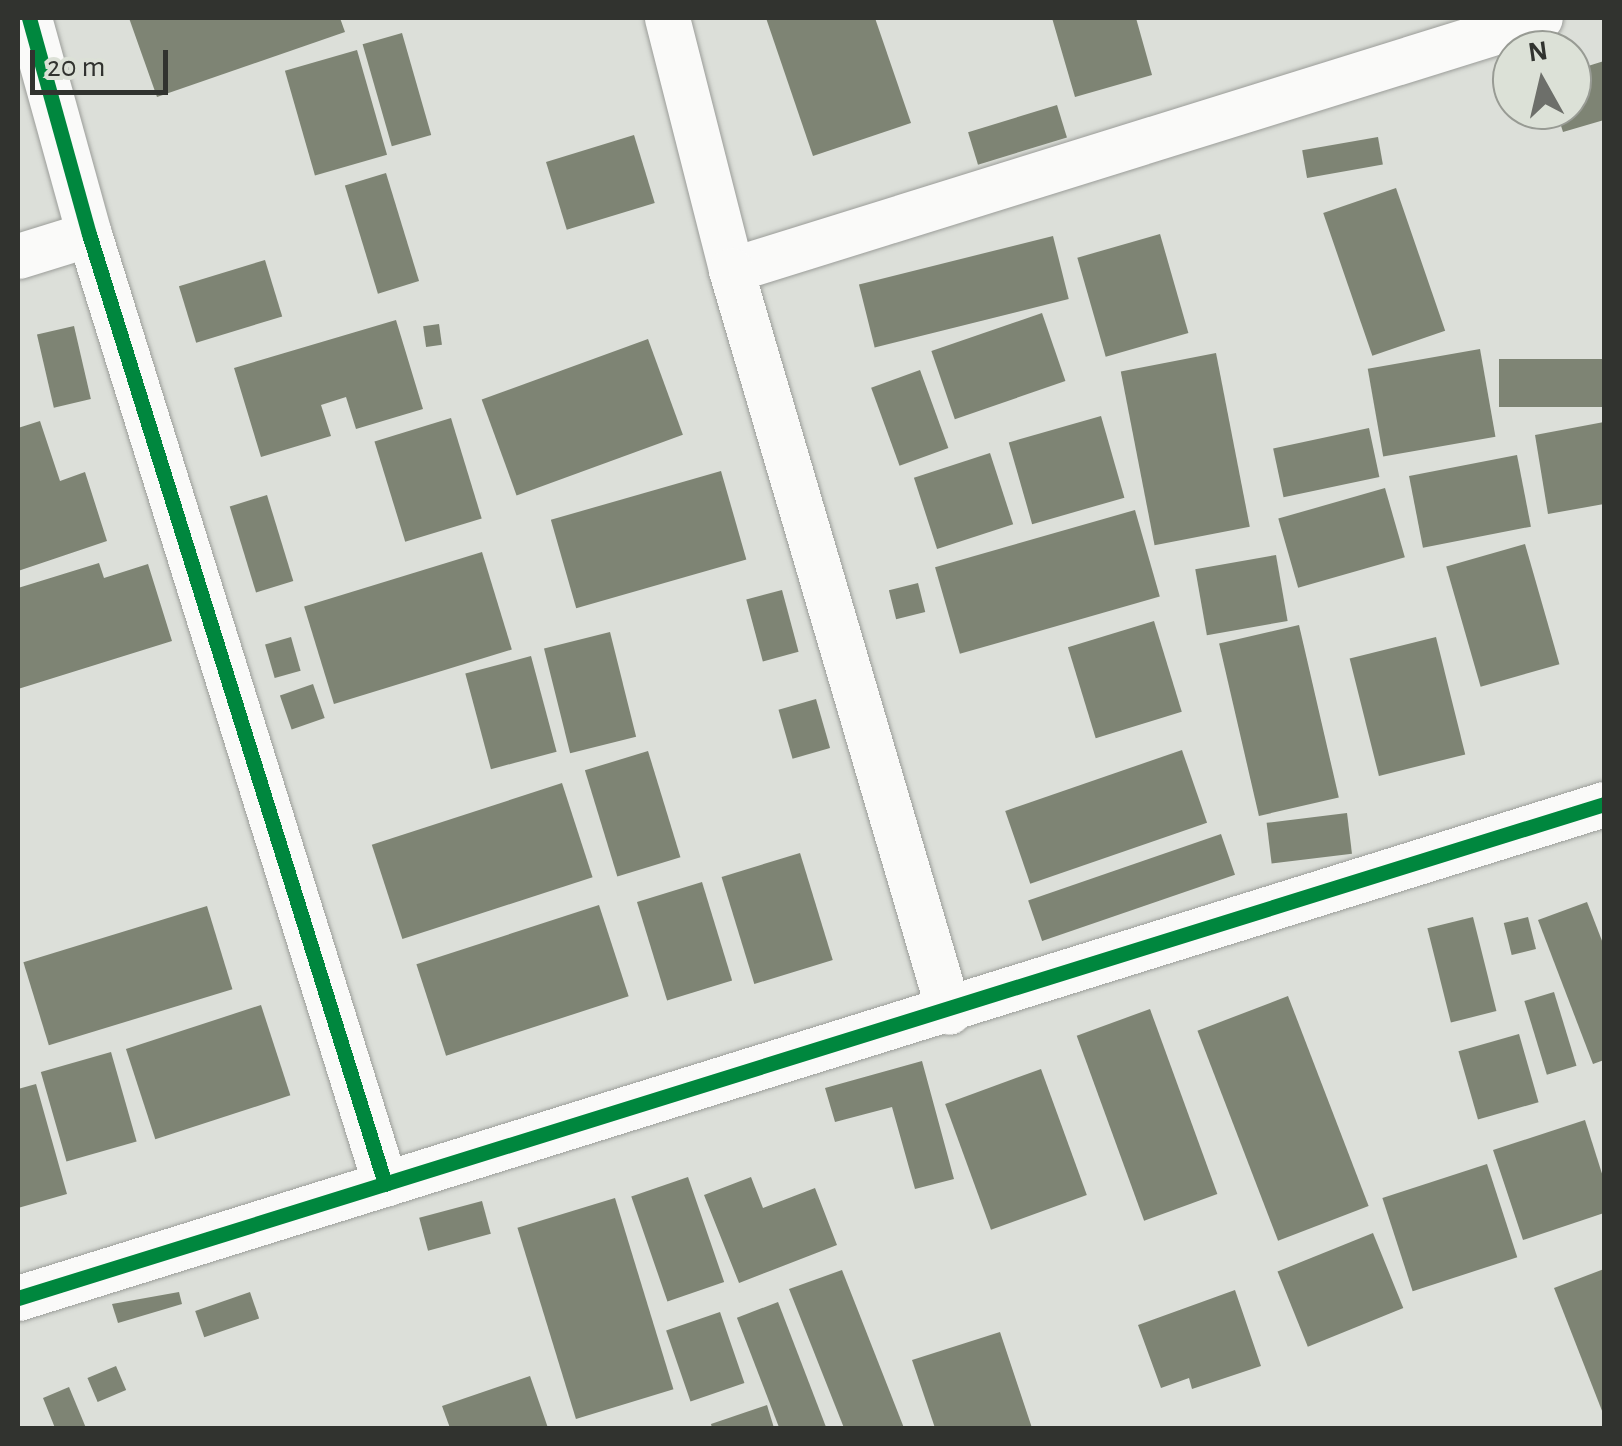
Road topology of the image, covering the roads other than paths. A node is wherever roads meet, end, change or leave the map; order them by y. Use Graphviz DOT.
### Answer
graph roads {
  1 [pos="29,18"];
  2 [pos="667,18"];
  3 [pos="1540,18"];
  4 [pos="90,234"];
  5 [pos="18,256"];
  6 [pos="731,270"];
  7 [pos="1604,804"];
  8 [pos="949,1012"];
  9 [pos="385,1184"];
  10 [pos="18,1298"];
  1 -- 4 [label="street"];
  2 -- 6 [label="street"];
  3 -- 6 [label="street"];
  4 -- 5 [label="street"];
  4 -- 9 [label="street"];
  6 -- 8 [label="street"];
  7 -- 8 [label="street"];
  8 -- 9 [label="street"];
  9 -- 10 [label="street"];
}
